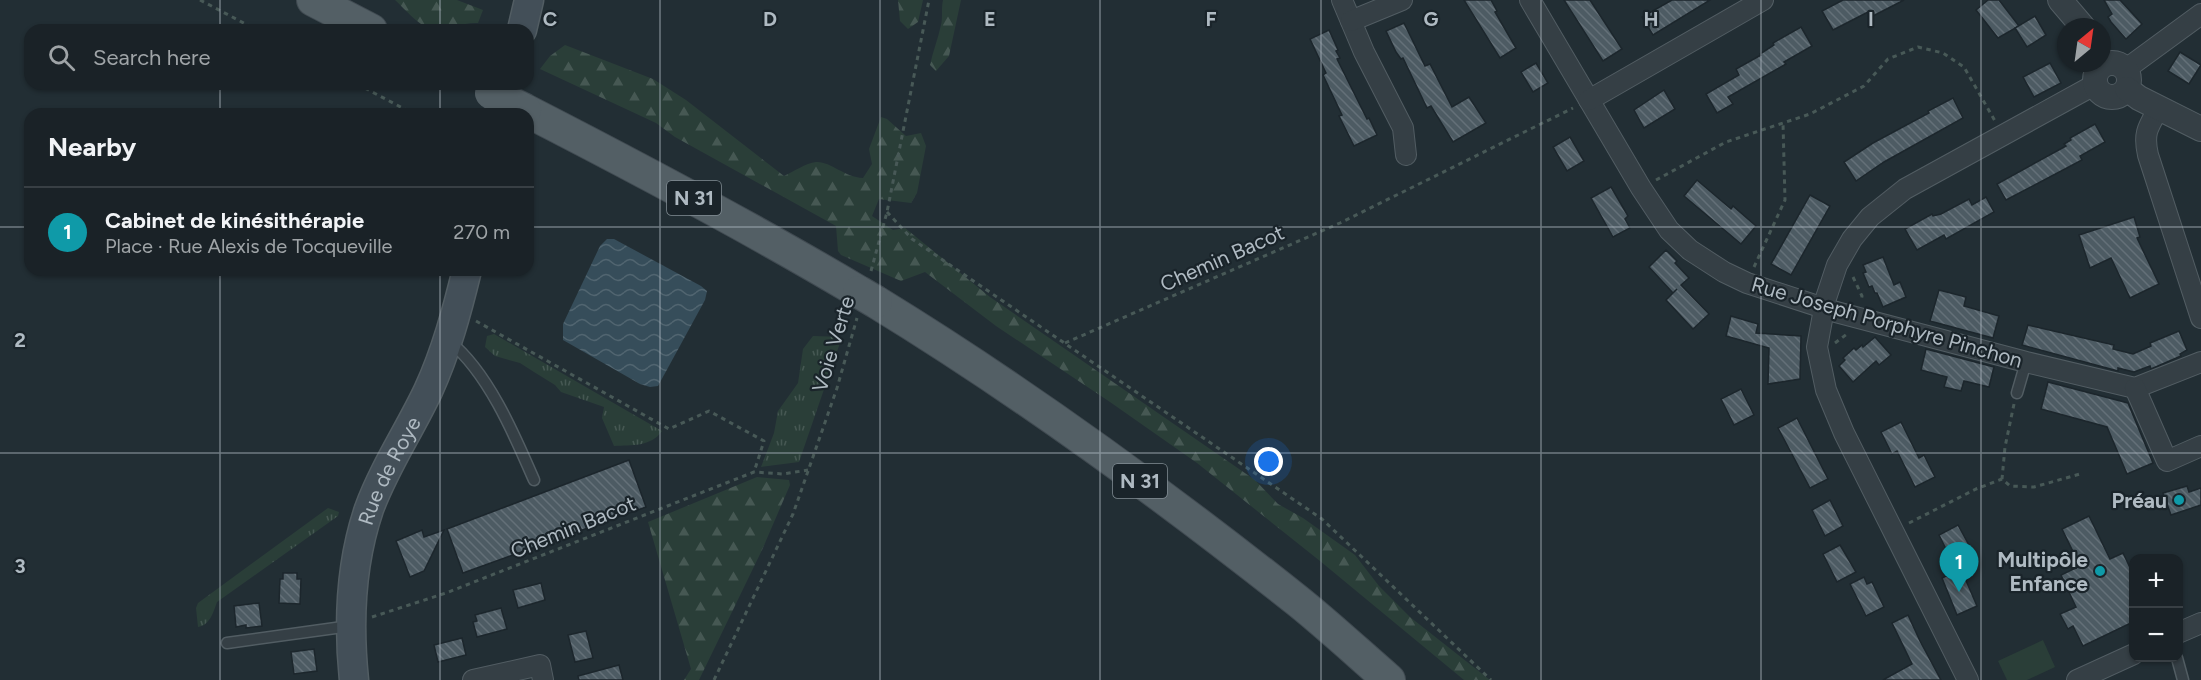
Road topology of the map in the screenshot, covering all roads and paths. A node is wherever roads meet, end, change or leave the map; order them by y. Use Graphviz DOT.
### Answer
graph roads {
  1 [pos="200,0"];
  2 [pos="314,0"];
  3 [pos="529,0"];
  4 [pos="929,0"];
  5 [pos="1342,0"];
  6 [pos="1402,0"];
  7 [pos="1530,0"];
  8 [pos="1762,0"];
  9 [pos="2060,0"];
  10 [pos="2201,15"];
  11 [pos="2075,18"];
  12 [pos="1351,21"];
  13 [pos="245,24"];
  14 [pos="360,24"];
  15 [pos="523,24"];
  16 [pos="2111,73"];
  17 [pos="368,90"];
  18 [pos="501,97"];
  19 [pos="1588,100"];
  20 [pos="403,108"];
  21 [pos="522,108"];
  22 [pos="2160,108"];
  23 [pos="534,114"];
  24 [pos="1783,123"];
  25 [pos="2201,129"];
  26 [pos="2003,135"];
  27 [pos="1406,155"];
  28 [pos="1641,188"];
  29 [pos="887,212"];
  30 [pos="465,276"];
  31 [pos="1747,283"];
  32 [pos="866,296"];
  33 [pos="1825,308"];
  34 [pos="2201,318"];
  35 [pos="452,327"];
  36 [pos="1065,343"];
  37 [pos="2026,362"];
  38 [pos="2201,362"];
  39 [pos="2135,388"];
  40 [pos="2017,393"];
  41 [pos="2201,446"];
  42 [pos="808,470"];
  43 [pos="754,472"];
  44 [pos="2080,474"];
  45 [pos="2002,479"];
  46 [pos="534,480"];
  47 [pos="1894,530"];
  48 [pos="350,623"];
  49 [pos="2201,623"];
  50 [pos="2183,631"];
  51 [pos="227,643"];
  52 [pos="2129,656"];
  53 [pos="2178,662"];
  54 [pos="354,680"];
  55 [pos="473,680"];
  56 [pos="543,680"];
  57 [pos="714,680"];
  58 [pos="1389,680"];
  59 [pos="1491,680"];
  60 [pos="1968,680"];
  61 [pos="2077,680"];
  62 [pos="2183,680"];
  1 -- 13 [label="path"];
  2 -- 14 [label="main road"];
  3 -- 15 [label="main road"];
  4 -- 29 [label="path, Voie Verte"];
  5 -- 12 [label="street"];
  6 -- 12 [label="street"];
  7 -- 19 [label="street, Rue Joseph Porphyre Pinchon"];
  8 -- 19 [label="street"];
  9 -- 11 [label="street"];
  10 -- 16 [label="street"];
  12 -- 27 [label="street"];
  16 -- 22 [label="street"];
  16 -- 26 [label="street"];
  17 -- 20 [label="path"];
  18 -- 21 [label="main road, N 31"];
  19 -- 28 [label="street, Rue Joseph Porphyre Pinchon"];
  19 -- 36 [label="path, Chemin Bacot"];
  22 -- 25 [label="street"];
  22 -- 34 [label="street"];
  23 -- 32 [label="main road, N 31"];
  24 -- 26 [label="path"];
  24 -- 28 [label="path"];
  24 -- 31 [label="path"];
  26 -- 33 [label="street"];
  28 -- 31 [label="street, Rue Joseph Porphyre Pinchon"];
  29 -- 32 [label="path, Voie Verte"];
  29 -- 36 [label="path"];
  30 -- 35 [label="main road, Rue de Roye"];
  31 -- 33 [label="street, Rue Joseph Porphyre Pinchon"];
  32 -- 42 [label="path, Voie Verte"];
  32 -- 58 [label="main road, N 31"];
  33 -- 37 [label="street, Rue Joseph Porphyre Pinchon"];
  33 -- 47 [label="street"];
  35 -- 43 [label="path"];
  35 -- 46 [label="lane"];
  35 -- 48 [label="main road, Rue de Roye"];
  36 -- 59 [label="path"];
  37 -- 39 [label="street, Rue Joseph Porphyre Pinchon"];
  37 -- 40 [label="lane"];
  38 -- 39 [label="street"];
  39 -- 41 [label="street"];
  40 -- 45 [label="path"];
  42 -- 43 [label="path, Chemin Bacot"];
  42 -- 57 [label="path, Voie Verte"];
  43 -- 48 [label="path, Chemin Bacot"];
  44 -- 45 [label="path"];
  45 -- 47 [label="path"];
  47 -- 60 [label="street"];
  48 -- 51 [label="lane"];
  48 -- 54 [label="main road, Rue de Roye"];
  49 -- 50 [label="street"];
  52 -- 61 [label="street"];
  53 -- 62 [label="lane"];
  55 -- 56 [label="street"];
}
